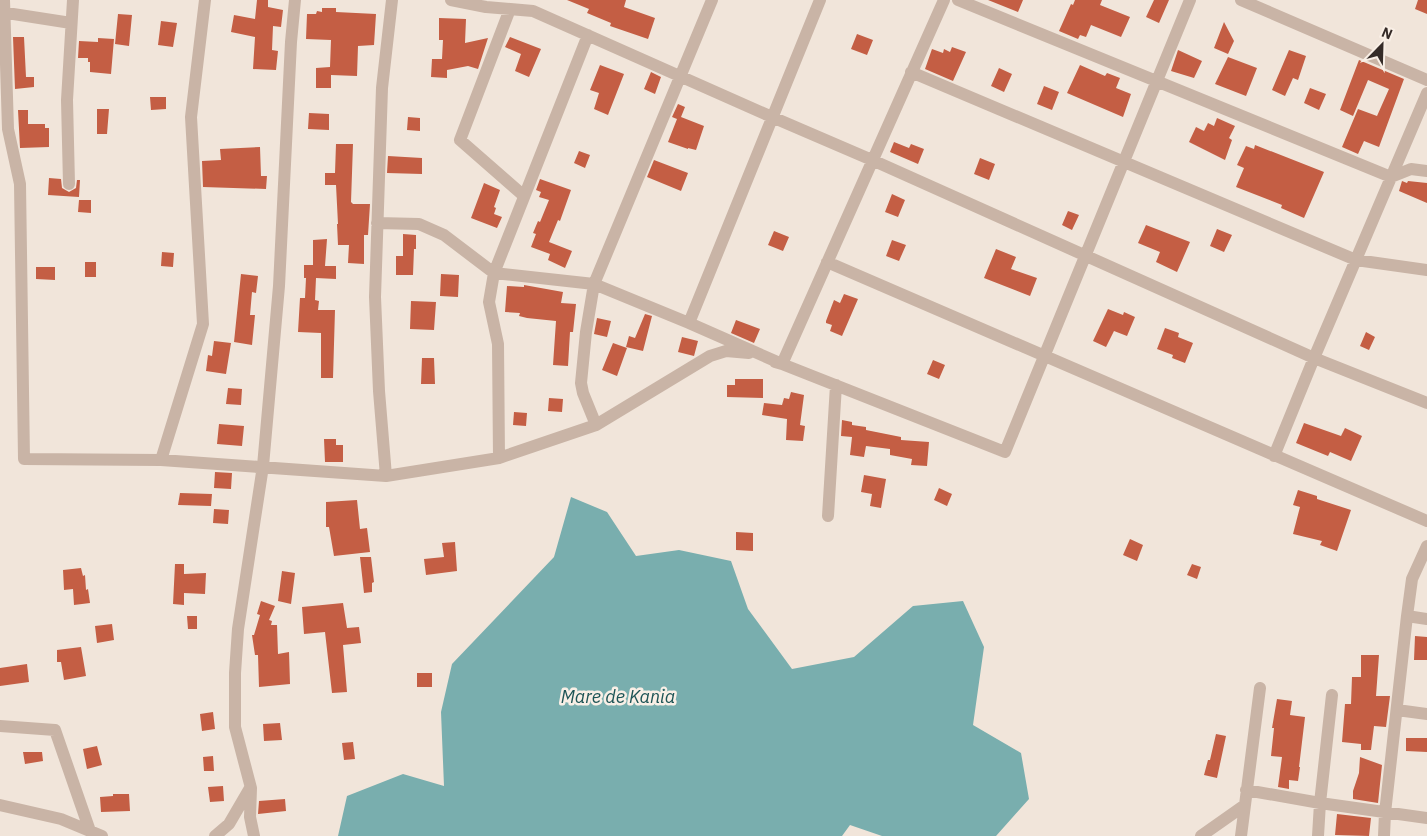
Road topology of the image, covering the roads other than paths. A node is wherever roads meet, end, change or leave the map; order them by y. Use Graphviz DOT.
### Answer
graph roads {
  1 [pos="4,0"];
  2 [pos="73,0"];
  3 [pos="205,0"];
  4 [pos="295,0"];
  5 [pos="392,0"];
  6 [pos="451,0"];
  7 [pos="712,0"];
  8 [pos="820,0"];
  9 [pos="944,0"];
  10 [pos="958,0"];
  11 [pos="1190,0"];
  12 [pos="1242,0"];
  13 [pos="534,5"];
  14 [pos="510,9"];
  15 [pos="2,13"];
  16 [pos="71,23"];
  17 [pos="588,35"];
  18 [pos="912,72"];
  19 [pos="680,76"];
  20 [pos="1427,80"];
  21 [pos="1156,81"];
  22 [pos="1427,93"];
  23 [pos="772,117"];
  24 [pos="872,160"];
  25 [pos="1123,162"];
  26 [pos="1427,171"];
  27 [pos="1391,178"];
  28 [pos="68,184"];
  29 [pos="524,196"];
  30 [pos="377,223"];
  31 [pos="1084,256"];
  32 [pos="1356,260"];
  33 [pos="827,262"];
  34 [pos="1427,270"];
  35 [pos="494,273"];
  36 [pos="594,284"];
  37 [pos="689,322"];
  38 [pos="1044,356"];
  39 [pos="1314,358"];
  40 [pos="782,364"];
  41 [pos="836,385"];
  42 [pos="1427,403"];
  43 [pos="596,425"];
  44 [pos="1274,456"];
  45 [pos="499,458"];
  46 [pos="161,460"];
  47 [pos="263,466"];
  48 [pos="386,476"];
  49 [pos="828,516"];
  50 [pos="1427,521"];
  51 [pos="1427,546"];
  52 [pos="1407,616"];
  53 [pos="1427,619"];
  54 [pos="1260,688"];
  55 [pos="1332,695"];
  56 [pos="1397,710"];
  57 [pos="1427,714"];
  58 [pos="0,726"];
  59 [pos="251,788"];
  60 [pos="1246,790"];
  61 [pos="1320,802"];
  62 [pos="0,805"];
  63 [pos="1245,805"];
  64 [pos="1385,812"];
  65 [pos="1427,818"];
  66 [pos="96,834"];
  67 [pos="215,836"];
  68 [pos="254,836"];
  69 [pos="1201,836"];
  70 [pos="1241,836"];
  71 [pos="1318,836"];
  72 [pos="1384,836"];
  1 -- 15 [label="street"];
  2 -- 16 [label="street"];
  3 -- 46 [label="street"];
  4 -- 47 [label="street"];
  5 -- 30 [label="street"];
  6 -- 14 [label="street"];
  7 -- 19 [label="street"];
  8 -- 23 [label="street"];
  9 -- 18 [label="street"];
  10 -- 21 [label="street"];
  11 -- 21 [label="street"];
  12 -- 20 [label="street"];
  13 -- 14 [label="street"];
  13 -- 17 [label="street"];
  14 -- 29 [label="street"];
  15 -- 16 [label="street"];
  15 -- 46 [label="street"];
  16 -- 28 [label="street"];
  17 -- 19 [label="street"];
  17 -- 29 [label="street"];
  18 -- 24 [label="street"];
  18 -- 25 [label="street"];
  19 -- 23 [label="street"];
  19 -- 36 [label="street"];
  21 -- 25 [label="street"];
  21 -- 27 [label="street"];
  22 -- 27 [label="street"];
  23 -- 24 [label="street"];
  23 -- 37 [label="street"];
  24 -- 31 [label="street"];
  24 -- 33 [label="street"];
  25 -- 31 [label="street"];
  25 -- 32 [label="street"];
  26 -- 27 [label="street"];
  27 -- 32 [label="street"];
  29 -- 35 [label="street"];
  30 -- 35 [label="street"];
  30 -- 48 [label="street"];
  31 -- 38 [label="street"];
  31 -- 39 [label="street"];
  32 -- 34 [label="street"];
  32 -- 39 [label="street"];
  33 -- 38 [label="street"];
  33 -- 40 [label="street"];
  35 -- 36 [label="street"];
  35 -- 45 [label="street"];
  36 -- 37 [label="street"];
  36 -- 43 [label="street"];
  37 -- 40 [label="street"];
  38 -- 41 [label="street"];
  38 -- 44 [label="street"];
  39 -- 42 [label="street"];
  39 -- 44 [label="street"];
  40 -- 41 [label="street"];
  40 -- 43 [label="street"];
  41 -- 49 [label="street"];
  43 -- 45 [label="street"];
  44 -- 50 [label="street"];
  45 -- 48 [label="street"];
  46 -- 47 [label="street"];
  47 -- 48 [label="street"];
  47 -- 59 [label="street"];
  51 -- 52 [label="street"];
  52 -- 53 [label="street"];
  52 -- 56 [label="street"];
  54 -- 60 [label="street"];
  55 -- 61 [label="street"];
  56 -- 57 [label="street"];
  56 -- 64 [label="street"];
  58 -- 66 [label="street"];
  59 -- 67 [label="street"];
  59 -- 68 [label="street"];
  60 -- 61 [label="street"];
  60 -- 63 [label="street"];
  61 -- 64 [label="street"];
  61 -- 71 [label="street"];
  62 -- 66 [label="street"];
  63 -- 69 [label="street"];
  63 -- 70 [label="street"];
  64 -- 65 [label="street"];
  64 -- 72 [label="street"];
}
